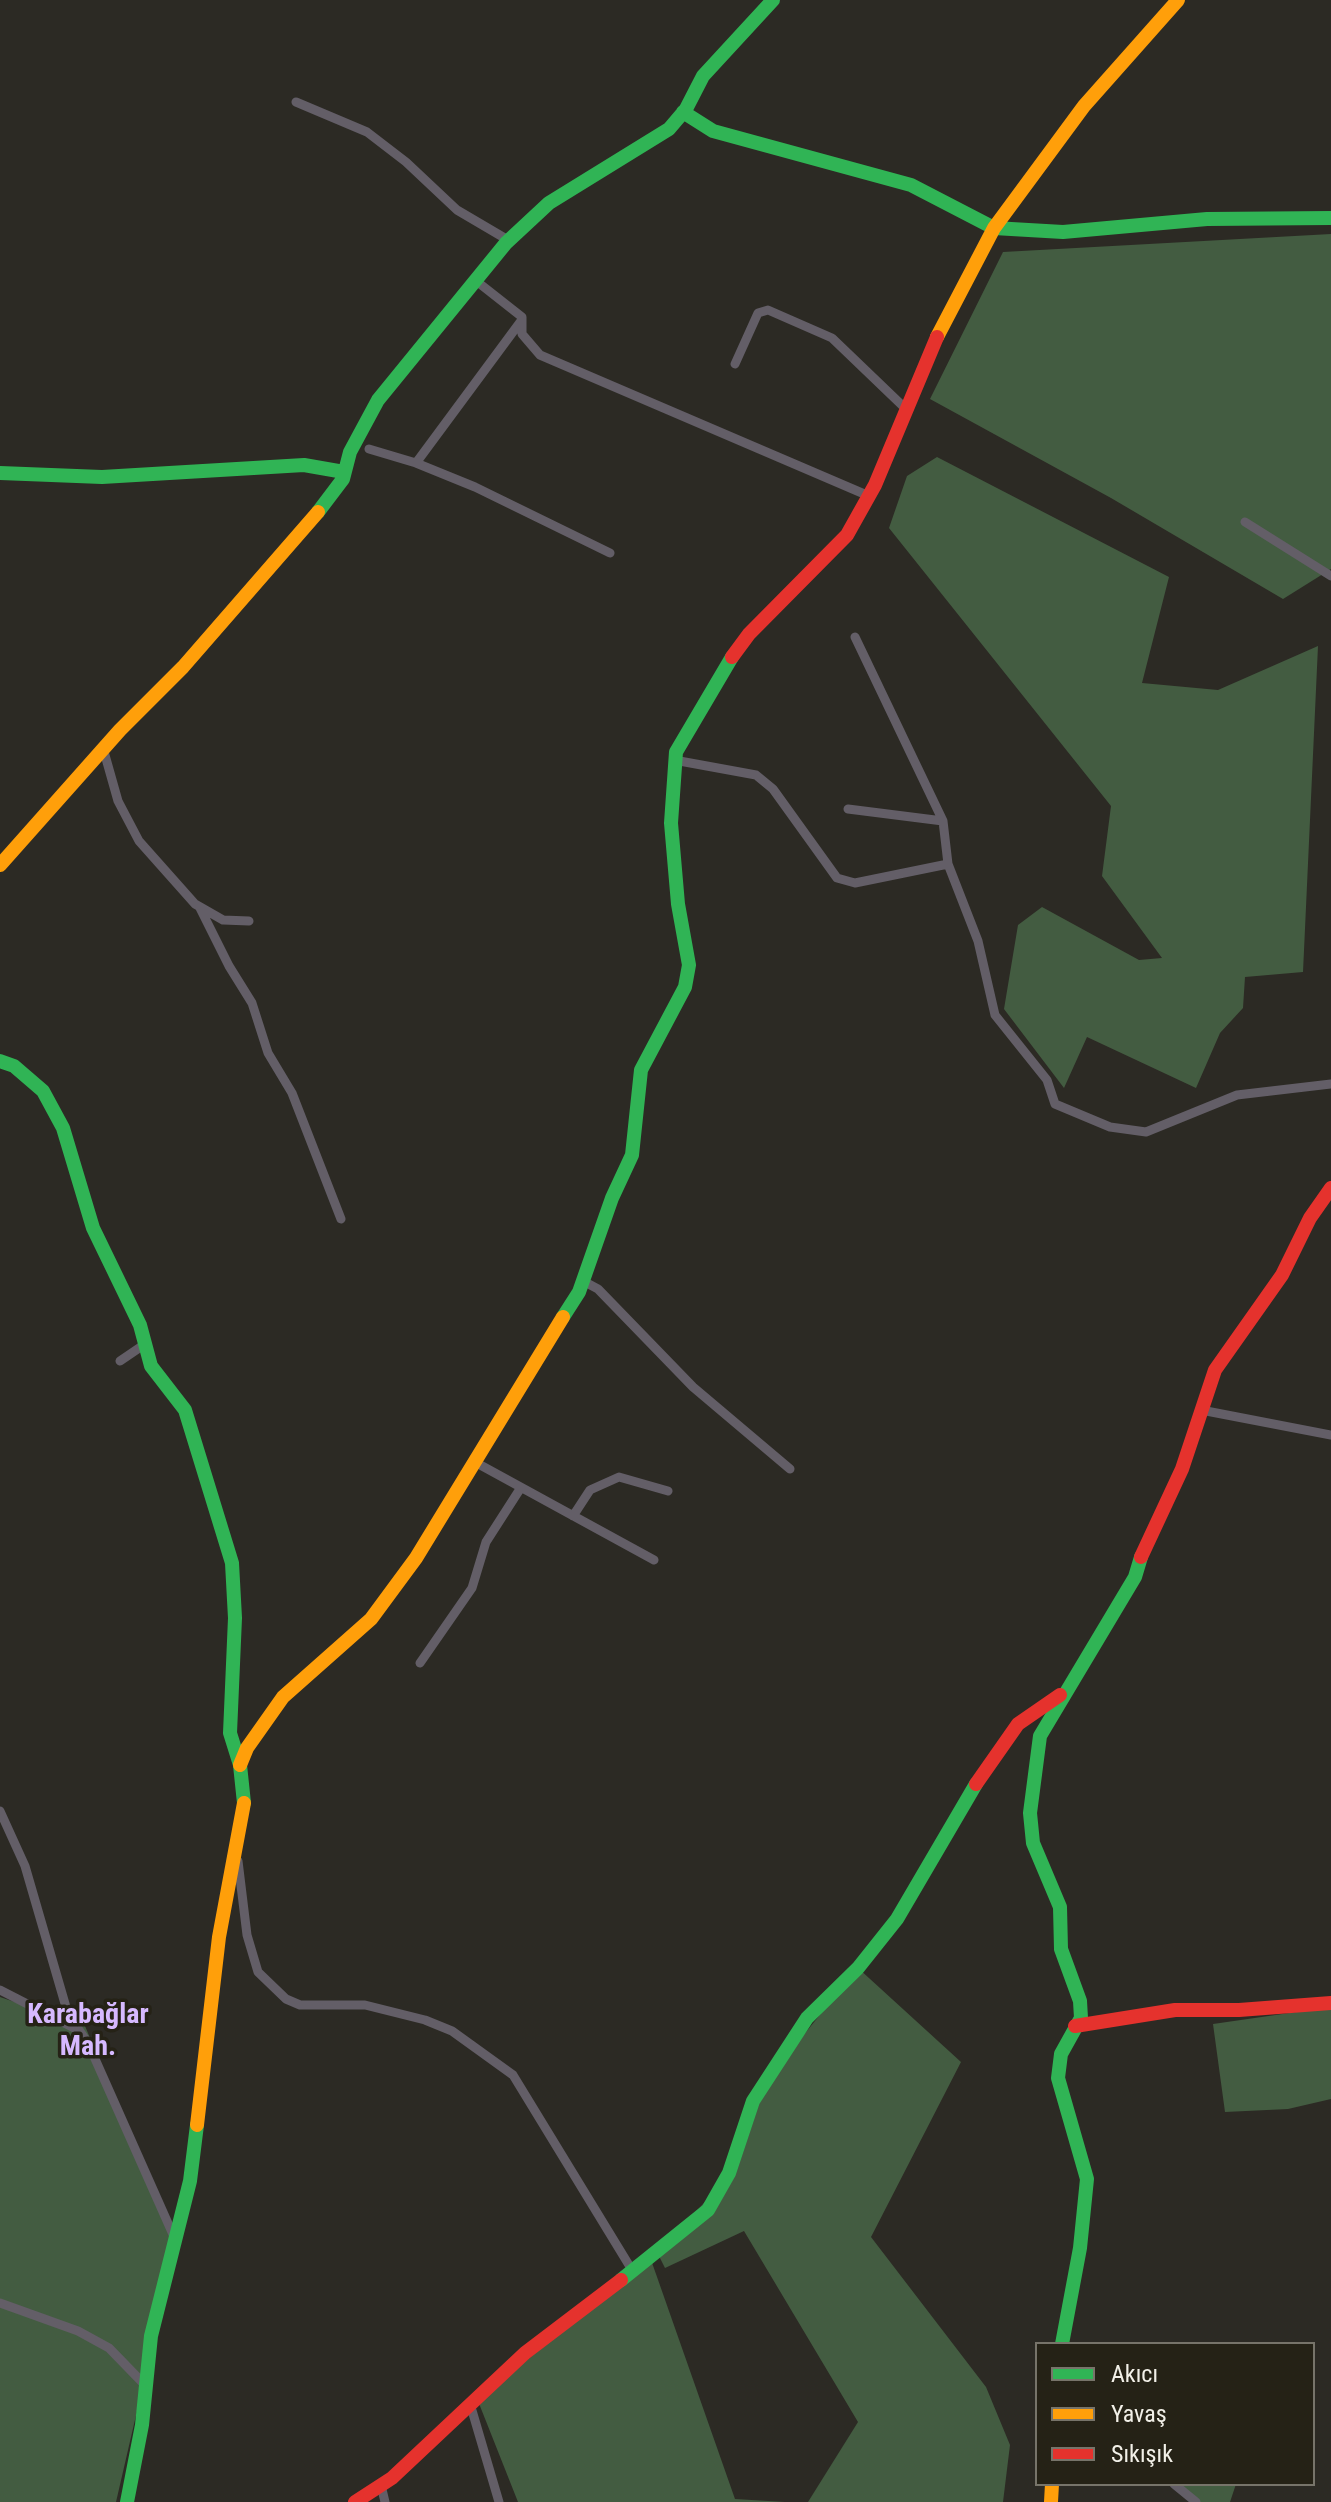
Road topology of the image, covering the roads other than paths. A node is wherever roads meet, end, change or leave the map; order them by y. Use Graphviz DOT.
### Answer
graph roads {
  1 [pos="773,0"];
  2 [pos="1178,0"];
  3 [pos="296,102"];
  4 [pos="683,112"];
  5 [pos="1331,218"];
  6 [pos="994,228"];
  7 [pos="508,240"];
  8 [pos="475,280"];
  9 [pos="522,320"];
  10 [pos="735,364"];
  11 [pos="907,410"];
  12 [pos="369,449"];
  13 [pos="416,463"];
  14 [pos="344,472"];
  15 [pos="0,473"];
  16 [pos="869,496"];
  17 [pos="1245,522"];
  18 [pos="610,553"];
  19 [pos="1331,576"];
  20 [pos="855,637"];
  21 [pos="103,748"];
  22 [pos="674,760"];
  23 [pos="848,809"];
  24 [pos="943,821"];
  25 [pos="948,864"];
  26 [pos="0,865"];
  27 [pos="200,908"];
  28 [pos="249,921"];
  29 [pos="0,1061"];
  30 [pos="1331,1084"];
  31 [pos="1331,1188"];
  32 [pos="341,1219"];
  33 [pos="583,1281"];
  34 [pos="145,1344"];
  35 [pos="120,1361"];
  36 [pos="1201,1410"];
  37 [pos="1331,1435"];
  38 [pos="473,1461"];
  39 [pos="790,1469"];
  40 [pos="520,1489"];
  41 [pos="668,1491"];
  42 [pos="573,1516"];
  43 [pos="654,1560"];
  44 [pos="420,1663"];
  45 [pos="1067,1690"];
  46 [pos="240,1765"];
  47 [pos="0,1811"];
  48 [pos="238,1854"];
  49 [pos="0,1990"];
  50 [pos="1331,2003"];
  51 [pos="1075,2026"];
  52 [pos="79,2030"];
  53 [pos="176,2242"];
  54 [pos="632,2270"];
  55 [pos="0,2303"];
  56 [pos="1062,2342"];
  57 [pos="144,2384"];
  58 [pos="471,2407"];
  59 [pos="381,2485"];
  60 [pos="1176,2486"];
  61 [pos="127,2502"];
  62 [pos="355,2502"];
  63 [pos="385,2502"];
  64 [pos="499,2502"];
  65 [pos="1196,2502"];
  1 -- 4 [label="street"];
  2 -- 6 [label="street"];
  3 -- 7 [label="street"];
  4 -- 6 [label="street"];
  4 -- 7 [label="street"];
  5 -- 6 [label="street"];
  6 -- 11 [label="street"];
  7 -- 8 [label="street"];
  8 -- 9 [label="street"];
  8 -- 14 [label="street"];
  9 -- 13 [label="street"];
  9 -- 16 [label="street"];
  10 -- 11 [label="street"];
  11 -- 16 [label="street"];
  12 -- 13 [label="street"];
  13 -- 18 [label="street"];
  14 -- 15 [label="street"];
  14 -- 21 [label="street"];
  16 -- 22 [label="street"];
  17 -- 19 [label="street"];
  20 -- 24 [label="street"];
  21 -- 26 [label="street"];
  21 -- 27 [label="street"];
  22 -- 25 [label="street"];
  22 -- 33 [label="street"];
  23 -- 24 [label="street"];
  24 -- 25 [label="street"];
  25 -- 30 [label="street"];
  27 -- 28 [label="street"];
  27 -- 32 [label="street"];
  29 -- 34 [label="street"];
  31 -- 36 [label="street"];
  33 -- 38 [label="street"];
  33 -- 39 [label="street"];
  34 -- 35 [label="street"];
  34 -- 46 [label="street"];
  36 -- 37 [label="street"];
  36 -- 45 [label="street"];
  38 -- 40 [label="street"];
  38 -- 46 [label="street"];
  40 -- 42 [label="street"];
  40 -- 44 [label="street"];
  41 -- 42 [label="street"];
  42 -- 43 [label="street"];
  45 -- 51 [label="street"];
  45 -- 54 [label="street"];
  46 -- 48 [label="street"];
  47 -- 52 [label="street"];
  48 -- 53 [label="street"];
  48 -- 54 [label="street"];
  49 -- 52 [label="street"];
  50 -- 51 [label="street"];
  51 -- 56 [label="street"];
  52 -- 53 [label="street"];
  53 -- 57 [label="street"];
  54 -- 58 [label="street"];
  55 -- 57 [label="street"];
  57 -- 61 [label="street"];
  58 -- 59 [label="street"];
  58 -- 64 [label="street"];
  59 -- 62 [label="street"];
  59 -- 63 [label="street"];
  60 -- 65 [label="street"];
}
